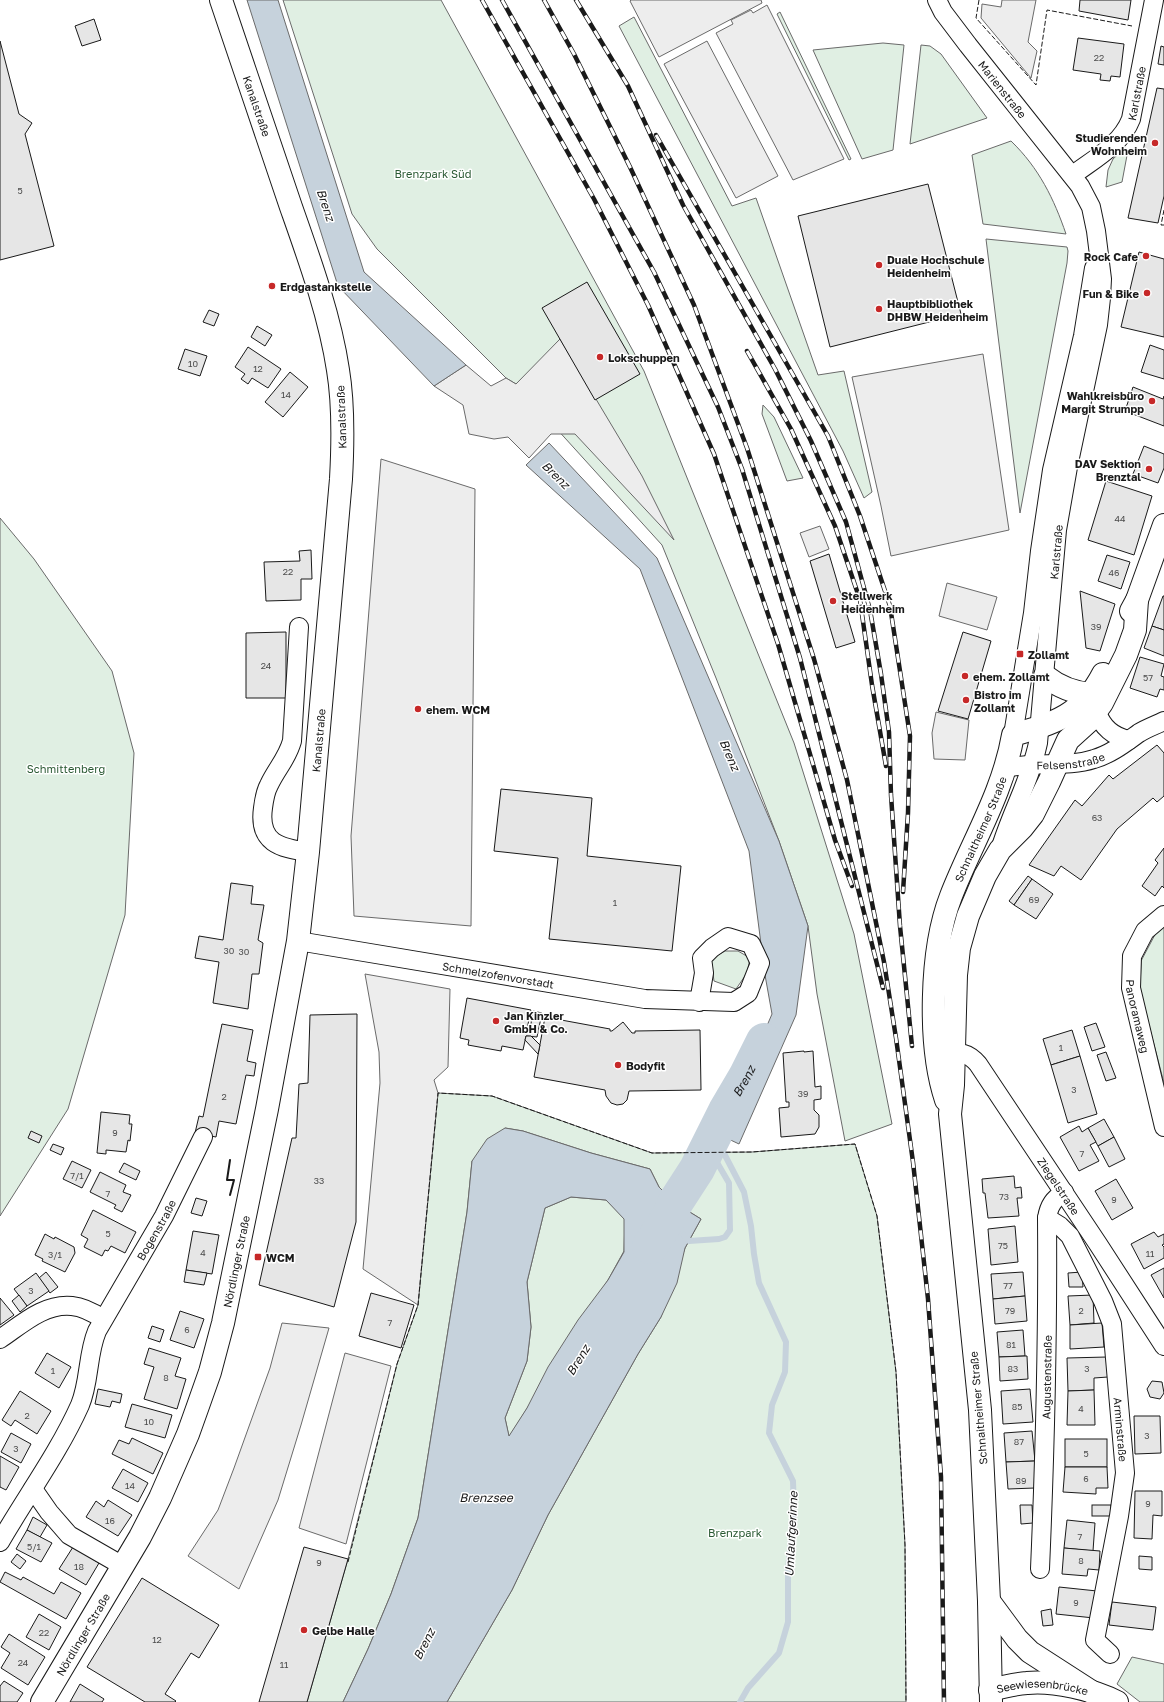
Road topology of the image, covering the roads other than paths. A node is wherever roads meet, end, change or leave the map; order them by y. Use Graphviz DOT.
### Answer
graph roads {
  1 [pos="221,0"];
  2 [pos="937,0"];
  3 [pos="1154,0"];
  4 [pos="1073,175"];
  5 [pos="1098,252"];
  6 [pos="1164,525"];
  7 [pos="299,627"];
  8 [pos="1045,676"];
  9 [pos="1094,703"];
  10 [pos="1164,721"];
  11 [pos="1040,727"];
  12 [pos="1014,735"];
  13 [pos="1129,740"];
  14 [pos="1033,764"];
  15 [pos="1057,764"];
  16 [pos="1006,768"];
  17 [pos="1000,850"];
  18 [pos="308,852"];
  19 [pos="1164,915"];
  20 [pos="298,941"];
  21 [pos="699,1002"];
  22 [pos="734,1002"];
  23 [pos="757,1003"];
  24 [pos="945,1054"];
  25 [pos="1164,1127"];
  26 [pos="203,1137"];
  27 [pos="1064,1192"];
  28 [pos="1047,1218"];
  29 [pos="103,1319"];
  30 [pos="0,1339"];
  31 [pos="1164,1346"];
  32 [pos="33,1489"];
  33 [pos="0,1542"];
  34 [pos="123,1566"];
  35 [pos="1040,1569"];
  36 [pos="989,1601"];
  37 [pos="1110,1654"];
  38 [pos="1092,1692"];
  39 [pos="990,1696"];
  40 [pos="42,1702"];
  41 [pos="1117,1702"];
  1 -- 18 [label="street, Kanalstraße"];
  2 -- 4 [label="street, Marienstraße"];
  3 -- 4 [label="street, Karlstraße"];
  4 -- 5 [label="street, Karlstraße"];
  5 -- 8 [label="street, Karlstraße"];
  5 -- 12 [label="street, Karlstraße"];
  6 -- 9 [label="street, Schnaitheimer Straße"];
  7 -- 18 [label="street"];
  8 -- 9 [label="street"];
  8 -- 11 [label="street, Karlstraße"];
  9 -- 11 [label="street, Schnaitheimer Straße"];
  9 -- 13 [label="street"];
  9 -- 15 [label="street, Schnaitheimer Straße"];
  10 -- 13 [label="street, Felsenstraße"];
  11 -- 12 [label="street, Schnaitheimer Straße"];
  11 -- 14 [label="street, Karlstraße"];
  12 -- 16 [label="street, Schnaitheimer Straße"];
  13 -- 15 [label="street, Felsenstraße"];
  14 -- 15 [label="street, Felsenstraße"];
  14 -- 16 [label="street, Felsenstraße"];
  14 -- 17 [label="street, Karlstraße"];
  15 -- 17 [label="street, Schnaitheimer Straße"];
  16 -- 24 [label="street, Schnaitheimer Straße"];
  17 -- 24 [label="street, Schnaitheimer Straße"];
  18 -- 20 [label="street, Kanalstraße"];
  19 -- 25 [label="street, Panoramaweg"];
  20 -- 21 [label="street, Schmelzofenvorstadt"];
  20 -- 34 [label="street, Nördlinger Straße"];
  21 -- 22 [label="street, Schmelzofenvorstadt"];
  21 -- 22 [label="street"];
  22 -- 23 [label="street, Schmelzofenvorstadt"];
  24 -- 27 [label="street, Ziegelstraße"];
  24 -- 36 [label="street, Schnaitheimer Straße"];
  26 -- 29 [label="street, Bogenstraße"];
  27 -- 28 [label="street, Augustenstraße"];
  27 -- 31 [label="street, Ziegelstraße"];
  28 -- 35 [label="street, Augustenstraße"];
  28 -- 37 [label="street, Arminstraße"];
  29 -- 30 [label="street"];
  29 -- 32 [label="street, Bogenstraße"];
  32 -- 33 [label="street, Bogenstraße"];
  32 -- 34 [label="street"];
  34 -- 40 [label="street, Nördlinger Straße"];
  36 -- 38 [label="street"];
  36 -- 39 [label="street, Schnaitheimer Straße"];
  38 -- 39 [label="street, Seewiesenbrücke"];
  38 -- 41 [label="street, Seewiesenbrücke"];
}
